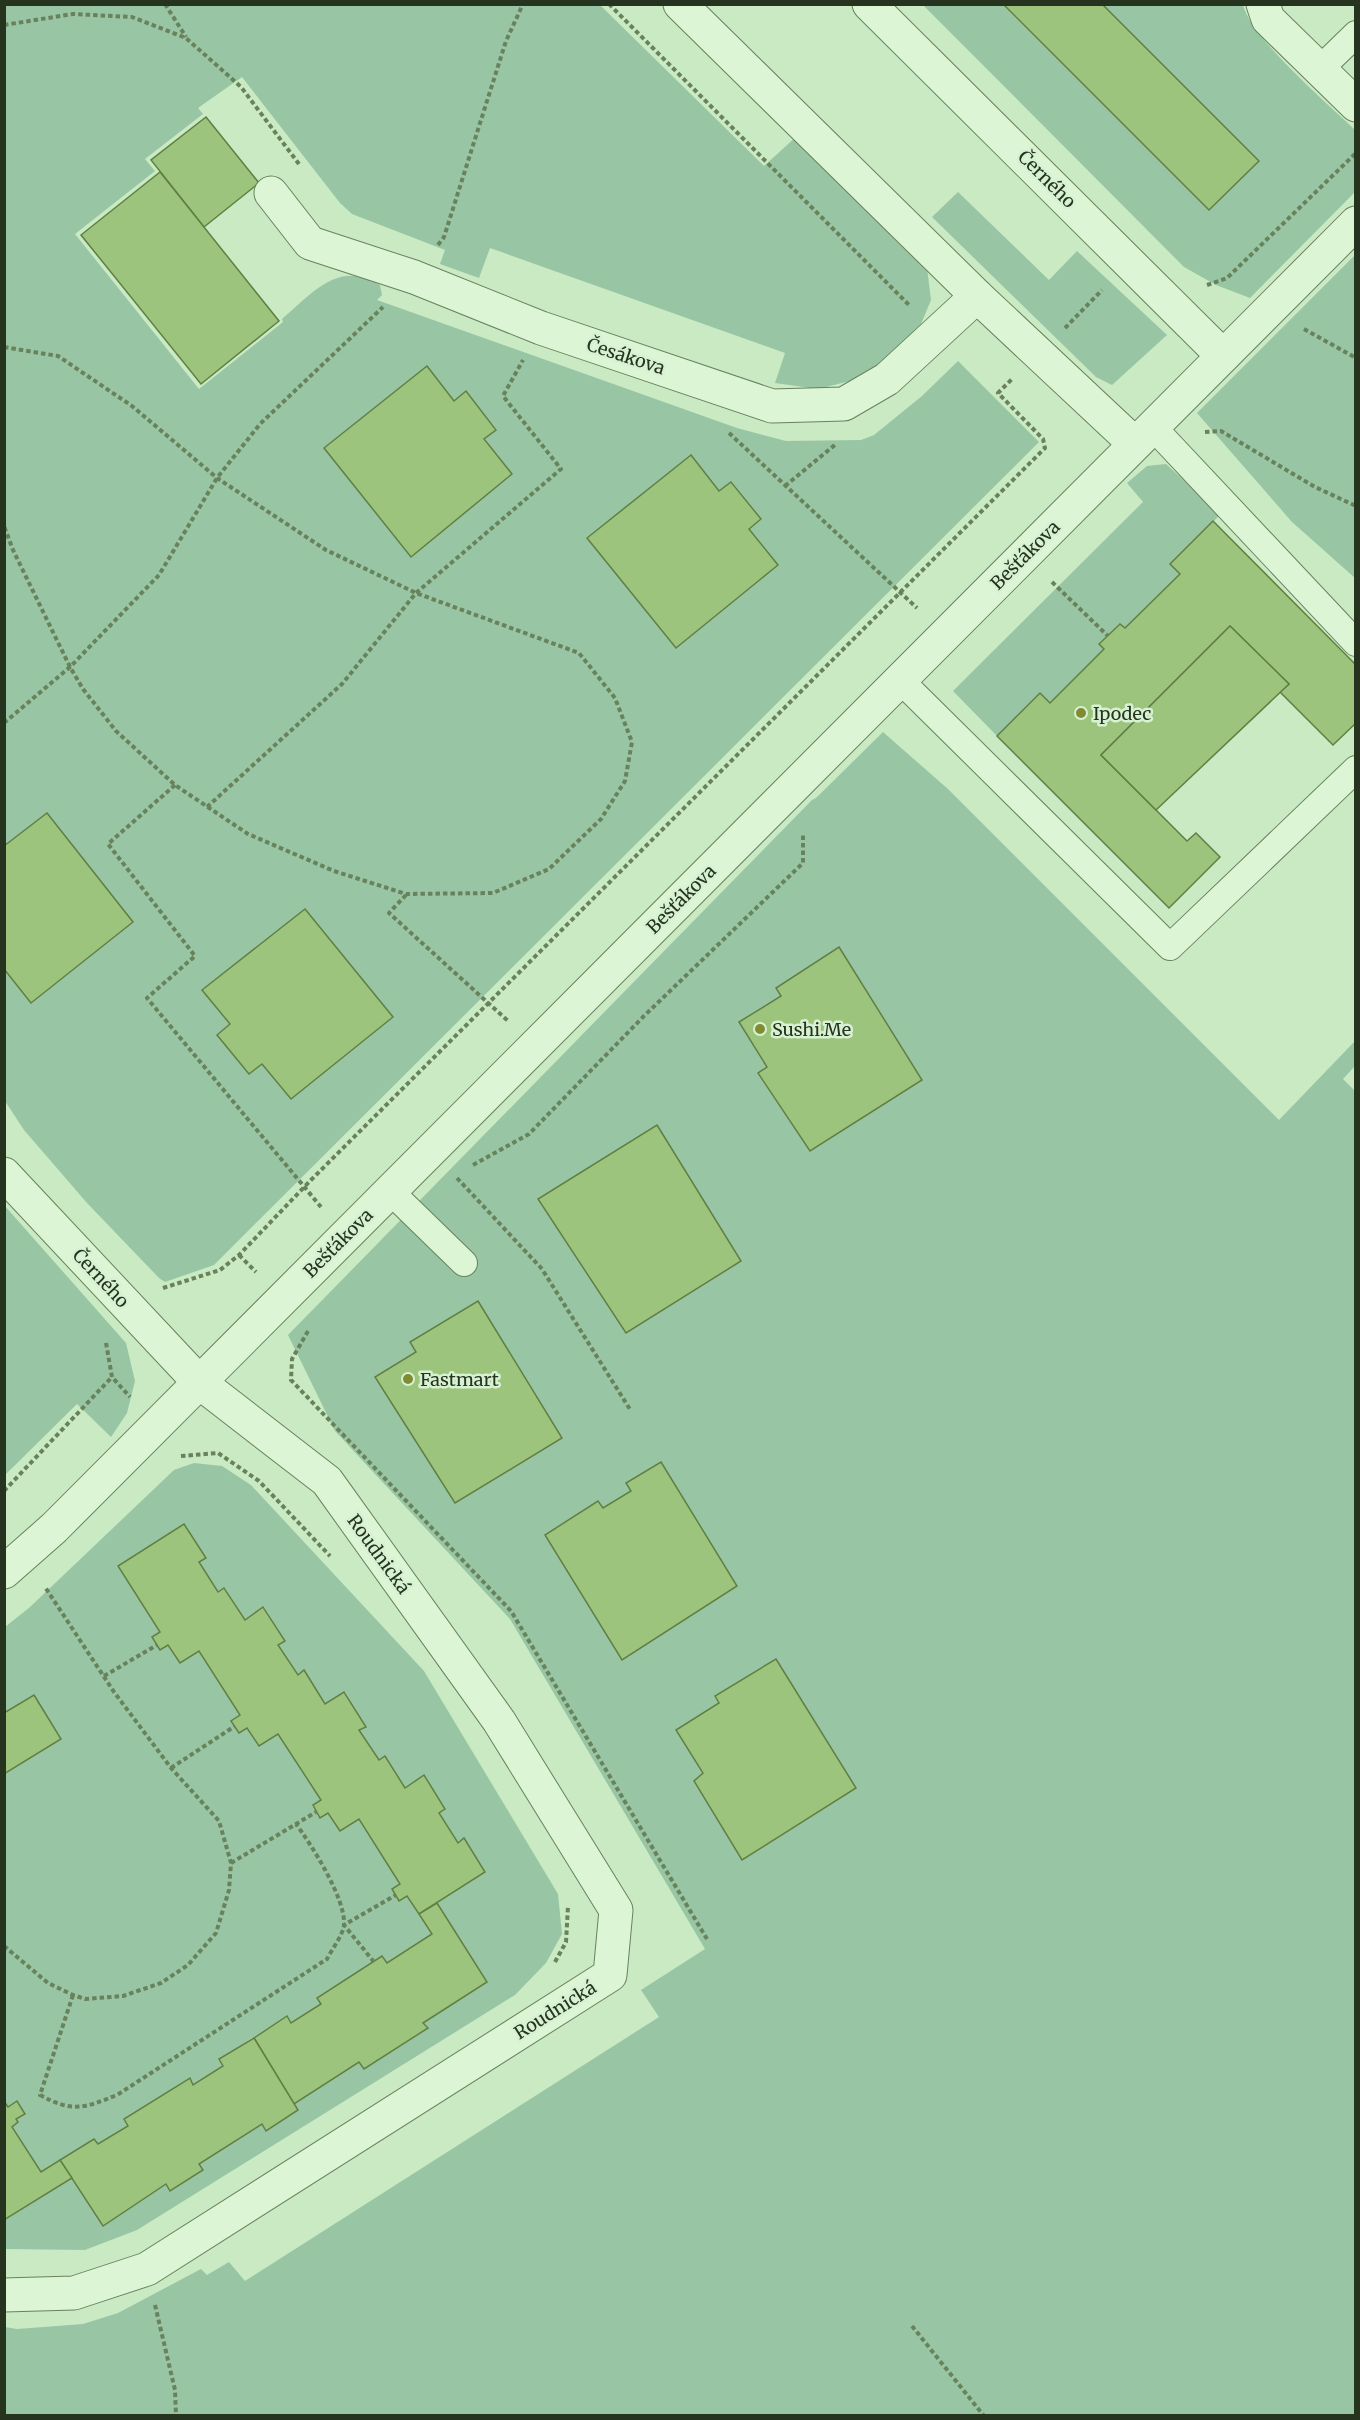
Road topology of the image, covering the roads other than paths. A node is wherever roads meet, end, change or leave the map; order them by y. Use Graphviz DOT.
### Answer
graph roads {
  1 [pos="680,4"];
  2 [pos="869,4"];
  3 [pos="1263,4"];
  4 [pos="1356,34"];
  5 [pos="1320,69"];
  6 [pos="1356,105"];
  7 [pos="271,193"];
  8 [pos="1356,223"];
  9 [pos="977,296"];
  10 [pos="1223,356"];
  11 [pos="1148,434"];
  12 [pos="1356,643"];
  13 [pos="900,680"];
  14 [pos="1356,769"];
  15 [pos="4,1174"];
  16 [pos="390,1191"];
  17 [pos="464,1263"];
  18 [pos="199,1382"];
  19 [pos="4,1572"];
  20 [pos="4,2295"];
  1 -- 9 [label="street"];
  2 -- 10 [label="street, Černého"];
  3 -- 5 [label="street"];
  4 -- 5 [label="lane"];
  5 -- 6 [label="street"];
  7 -- 9 [label="street, Česákova"];
  8 -- 10 [label="street, Bešťákova"];
  9 -- 11 [label="street"];
  10 -- 11 [label="street, Bešťákova"];
  11 -- 12 [label="lane"];
  11 -- 13 [label="street, Bešťákova"];
  13 -- 14 [label="lane"];
  13 -- 16 [label="street, Bešťákova"];
  15 -- 18 [label="street, Černého"];
  16 -- 17 [label="lane"];
  16 -- 18 [label="street, Bešťákova"];
  18 -- 19 [label="street, Bešťákova"];
  18 -- 20 [label="street, Roudnická"];
}
